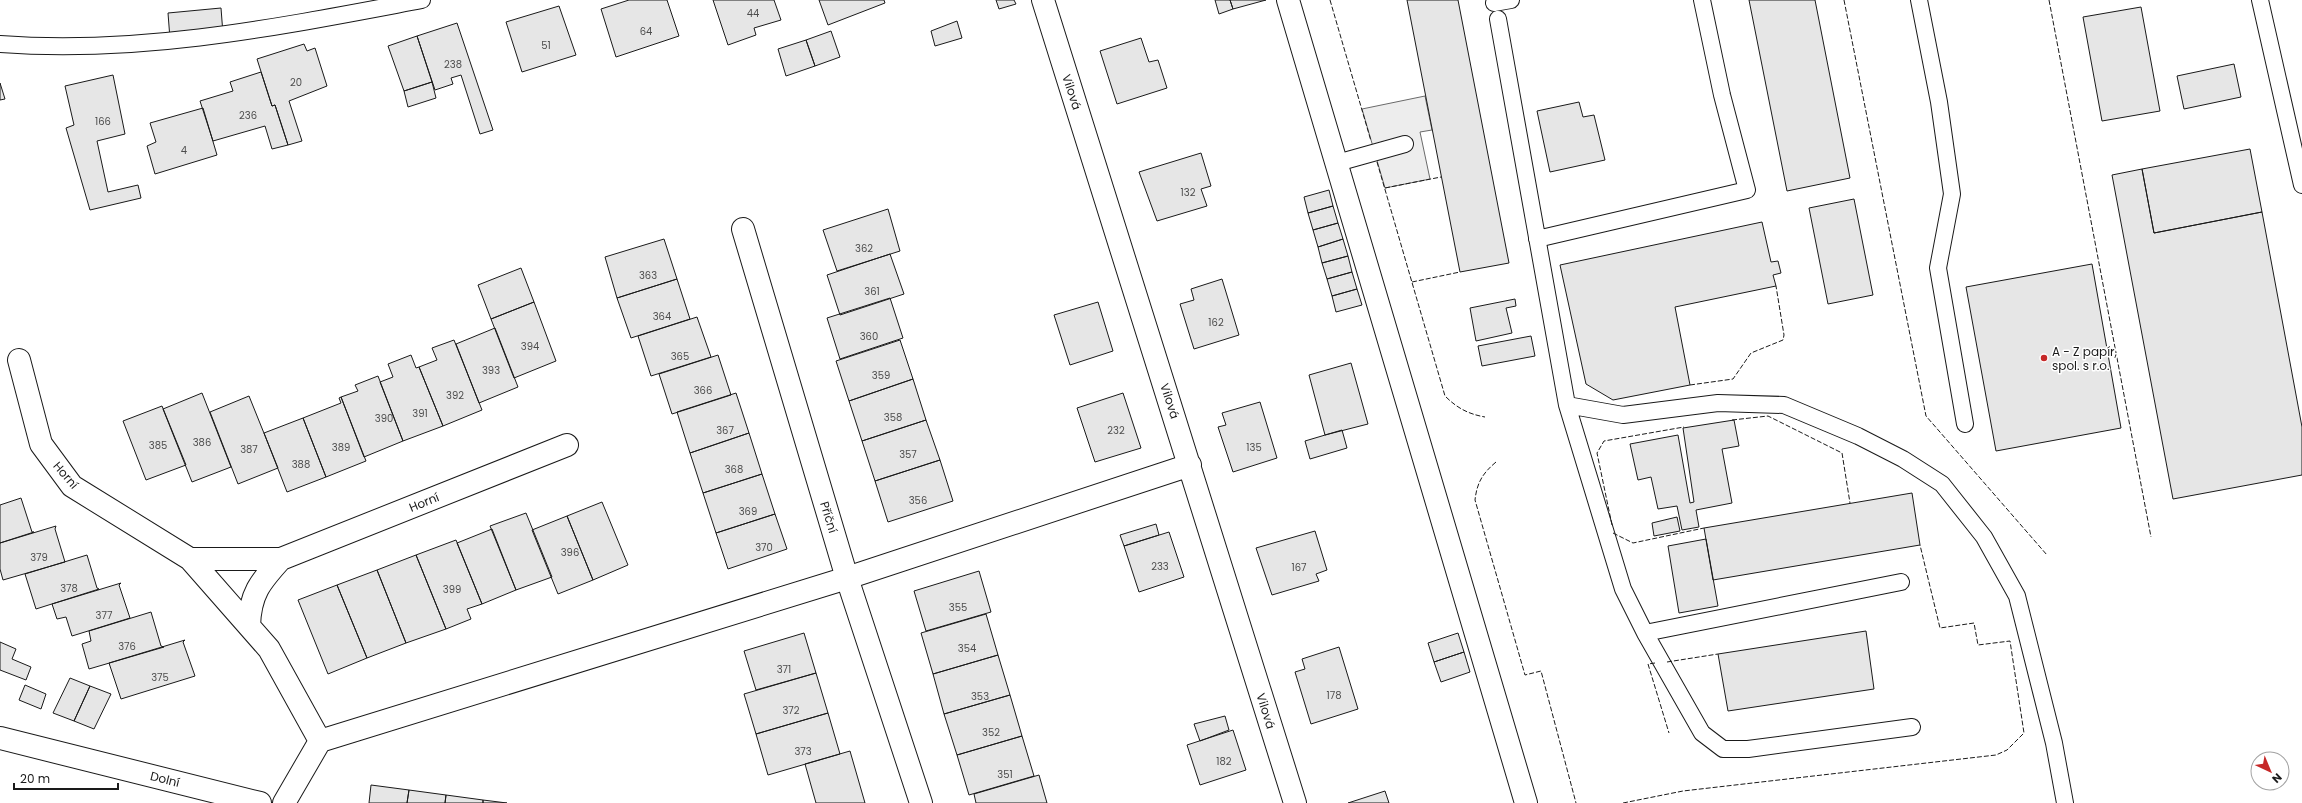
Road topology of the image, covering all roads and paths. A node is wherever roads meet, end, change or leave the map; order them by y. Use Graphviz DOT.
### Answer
graph roads {
  1 [pos="422,0"];
  2 [pos="1043,0"];
  3 [pos="1288,0"];
  4 [pos="1511,0"];
  5 [pos="1702,0"];
  6 [pos="1919,0"];
  7 [pos="2260,0"];
  8 [pos="0,44"];
  9 [pos="1405,144"];
  10 [pos="1337,163"];
  11 [pos="2302,185"];
  12 [pos="743,229"];
  13 [pos="1537,239"];
  14 [pos="19,360"];
  15 [pos="1568,405"];
  16 [pos="1966,424"];
  17 [pos="567,445"];
  18 [pos="1190,465"];
  19 [pos="190,559"];
  20 [pos="281,559"];
  21 [pos="847,578"];
  22 [pos="1901,582"];
  23 [pos="248,626"];
  24 [pos="1645,633"];
  25 [pos="1912,727"];
  26 [pos="0,738"];
  27 [pos="320,741"];
  28 [pos="260,803"];
  29 [pos="284,803"];
  30 [pos="921,803"];
  31 [pos="1295,803"];
  32 [pos="1526,803"];
  33 [pos="2065,803"];
  1 -- 8 [label="lane"];
  2 -- 18 [label="street, Vilová"];
  3 -- 10 [label="street"];
  4 -- 13 [label="lane"];
  5 -- 13 [label="lane"];
  6 -- 16 [label="lane"];
  7 -- 11 [label="lane"];
  9 -- 10 [label="lane"];
  10 -- 32 [label="street"];
  12 -- 21 [label="street, Příční"];
  13 -- 15 [label="lane"];
  14 -- 19 [label="street, Horní"];
  15 -- 24 [label="lane"];
  15 -- 33 [label="lane"];
  17 -- 20 [label="street, Horní"];
  18 -- 21 [label="street"];
  18 -- 31 [label="street, Vilová"];
  19 -- 20 [label="street, Horní"];
  19 -- 23 [label="street, Horní"];
  20 -- 23 [label="street, Horní"];
  21 -- 27 [label="street"];
  21 -- 30 [label="street, Příční"];
  22 -- 24 [label="lane"];
  23 -- 27 [label="street, Horní"];
  24 -- 25 [label="lane"];
  26 -- 28 [label="street, Dolní"];
  27 -- 29 [label="street"];
}
